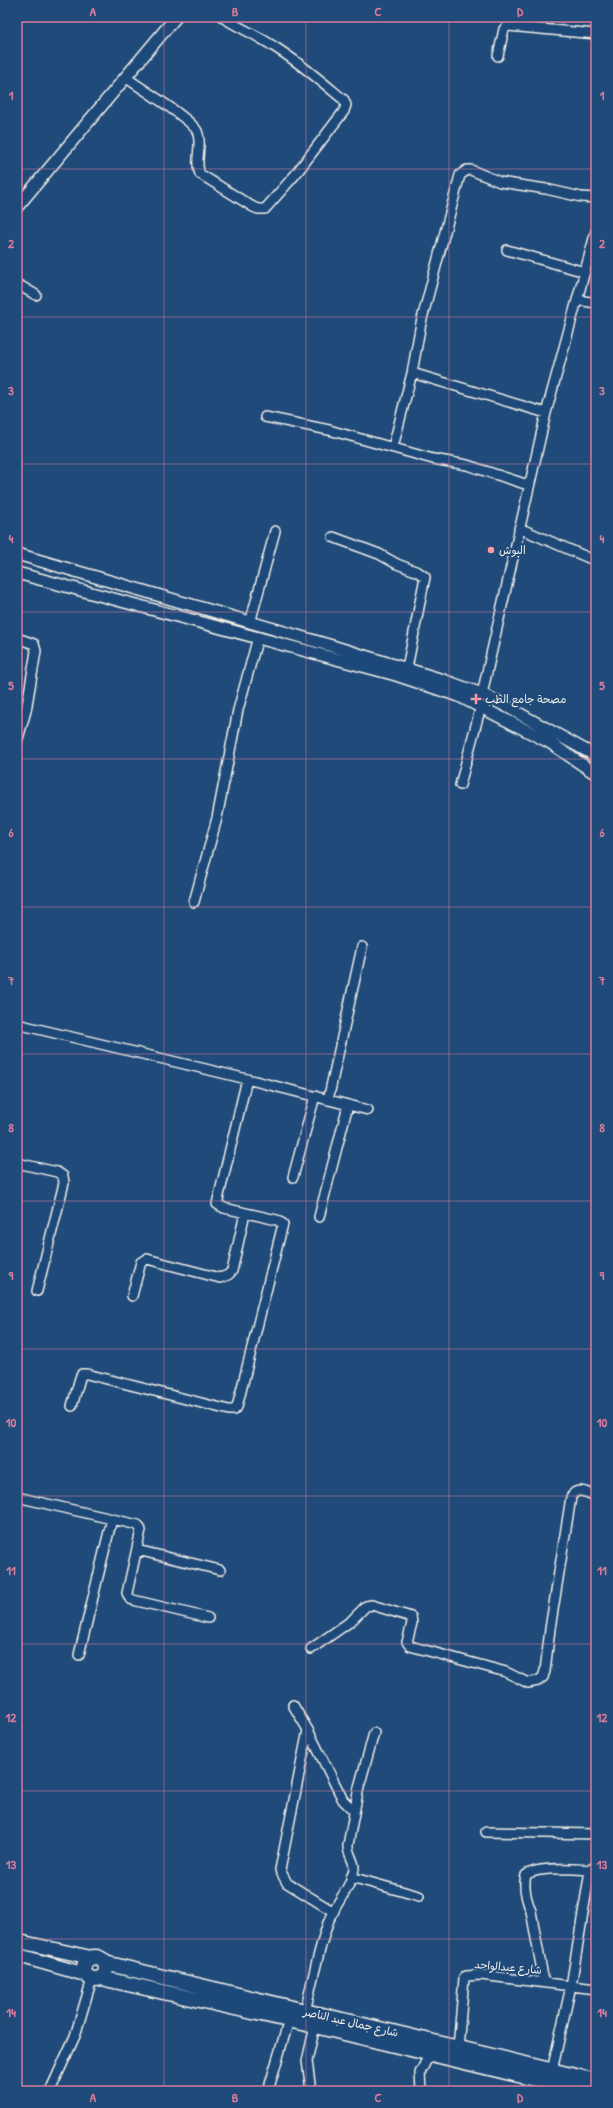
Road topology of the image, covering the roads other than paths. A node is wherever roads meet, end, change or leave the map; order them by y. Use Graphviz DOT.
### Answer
graph roads {
  1 [pos="176,17"];
  2 [pos="222,17"];
  3 [pos="596,34"];
  4 [pos="498,56"];
  5 [pos="124,77"];
  6 [pos="596,198"];
  7 [pos="17,207"];
  8 [pos="596,231"];
  9 [pos="507,250"];
  10 [pos="585,272"];
  11 [pos="17,284"];
  12 [pos="36,296"];
  13 [pos="578,300"];
  14 [pos="596,303"];
  15 [pos="412,373"];
  16 [pos="546,413"];
  17 [pos="265,417"];
  18 [pos="393,447"];
  19 [pos="528,485"];
  20 [pos="519,528"];
  21 [pos="275,531"];
  22 [pos="332,536"];
  23 [pos="17,554"];
  24 [pos="596,561"];
  25 [pos="17,573"];
  26 [pos="116,584"];
  27 [pos="113,598"];
  28 [pos="250,622"];
  29 [pos="258,637"];
  30 [pos="17,638"];
  31 [pos="407,668"];
  32 [pos="482,694"];
  33 [pos="481,706"];
  34 [pos="21,709"];
  35 [pos="17,742"];
  36 [pos="596,756"];
  37 [pos="593,772"];
  38 [pos="460,785"];
  39 [pos="194,902"];
  40 [pos="362,947"];
  41 [pos="17,1024"];
  42 [pos="247,1079"];
  43 [pos="315,1096"];
  44 [pos="328,1100"];
  45 [pos="348,1105"];
  46 [pos="368,1110"];
  47 [pos="17,1163"];
  48 [pos="293,1177"];
  49 [pos="245,1213"];
  50 [pos="319,1218"];
  51 [pos="37,1291"];
  52 [pos="132,1296"];
  53 [pos="72,1406"];
  54 [pos="596,1496"];
  55 [pos="17,1497"];
  56 [pos="112,1519"];
  57 [pos="137,1550"];
  58 [pos="220,1570"];
  59 [pos="208,1618"];
  60 [pos="311,1649"];
  61 [pos="79,1655"];
  62 [pos="293,1705"];
  63 [pos="308,1730"];
  64 [pos="374,1733"];
  65 [pos="354,1811"];
  66 [pos="486,1832"];
  67 [pos="596,1834"];
  68 [pos="595,1865"];
  69 [pos="351,1877"];
  70 [pos="419,1896"];
  71 [pos="334,1912"];
  72 [pos="17,1941"];
  73 [pos="17,1954"];
  74 [pos="99,1960"];
  75 [pos="93,1977"];
  76 [pos="544,1982"];
  77 [pos="571,1986"];
  78 [pos="596,1989"];
  79 [pos="304,2012"];
  80 [pos="289,2020"];
  81 [pos="315,2026"];
  82 [pos="458,2048"];
  83 [pos="430,2053"];
  84 [pos="552,2070"];
  85 [pos="596,2082"];
  86 [pos="50,2091"];
  87 [pos="268,2091"];
  88 [pos="311,2091"];
  89 [pos="421,2091"];
  90 [pos="585,2091"];
  1 -- 5 [label="street"];
  2 -- 5 [label="street"];
  3 -- 4 [label="street"];
  5 -- 7 [label="street"];
  6 -- 15 [label="street"];
  8 -- 10 [label="street"];
  9 -- 10 [label="street"];
  10 -- 13 [label="street"];
  11 -- 12 [label="street"];
  13 -- 14 [label="street"];
  13 -- 16 [label="street"];
  15 -- 16 [label="street"];
  15 -- 18 [label="street"];
  16 -- 19 [label="street"];
  17 -- 18 [label="street"];
  18 -- 19 [label="street"];
  19 -- 20 [label="street"];
  20 -- 24 [label="street"];
  20 -- 32 [label="street"];
  21 -- 28 [label="street"];
  22 -- 31 [label="street"];
  23 -- 26 [label="street"];
  25 -- 27 [label="street"];
  26 -- 27 [label="street"];
  26 -- 28 [label="street"];
  27 -- 29 [label="street"];
  28 -- 31 [label="street"];
  29 -- 33 [label="street"];
  29 -- 39 [label="street"];
  30 -- 34 [label="street"];
  31 -- 32 [label="street"];
  32 -- 36 [label="street"];
  33 -- 37 [label="street"];
  33 -- 38 [label="street"];
  34 -- 35 [label="street"];
  36 -- 37 [label="street"];
  40 -- 44 [label="street"];
  41 -- 42 [label="street"];
  42 -- 43 [label="street"];
  42 -- 49 [label="street"];
  43 -- 44 [label="street"];
  43 -- 48 [label="street"];
  44 -- 45 [label="street"];
  45 -- 46 [label="street"];
  45 -- 50 [label="street"];
  47 -- 51 [label="street"];
  49 -- 52 [label="street"];
  49 -- 53 [label="street"];
  54 -- 60 [label="street"];
  55 -- 56 [label="street"];
  56 -- 57 [label="street"];
  56 -- 61 [label="street"];
  57 -- 58 [label="street"];
  57 -- 59 [label="street"];
  62 -- 63 [label="street"];
  63 -- 65 [label="street"];
  63 -- 71 [label="street"];
  64 -- 65 [label="street"];
  65 -- 69 [label="street"];
  66 -- 67 [label="street"];
  68 -- 76 [label="street"];
  68 -- 77 [label="street"];
  69 -- 70 [label="street"];
  69 -- 71 [label="street"];
  71 -- 79 [label="street"];
  72 -- 74 [label="main road, شارع جمال عبد الناصر"];
  73 -- 75 [label="main road, شارع جمال عبد الناصر"];
  74 -- 75 [label="main road"];
  74 -- 75 [label="main road"];
  74 -- 79 [label="main road, شارع جمال عبد الناصر"];
  75 -- 80 [label="main road, شارع جمال عبد الناصر"];
  75 -- 86 [label="street"];
  76 -- 77 [label="street, شارع عبدالواحد"];
  76 -- 82 [label="street, شارع عبدالواحد"];
  77 -- 78 [label="street, شارع عبدالواحد"];
  77 -- 84 [label="street"];
  79 -- 82 [label="main road, شارع جمال عبد الناصر"];
  80 -- 81 [label="main road, شارع جمال عبد الناصر"];
  80 -- 87 [label="street"];
  81 -- 83 [label="main road, شارع جمال عبد الناصر"];
  81 -- 88 [label="street"];
  82 -- 84 [label="main road, شارع جمال عبد الناصر"];
  83 -- 89 [label="street"];
  83 -- 90 [label="main road, شارع جمال عبد الناصر"];
  84 -- 85 [label="main road, شارع جمال عبد الناصر"];
}
